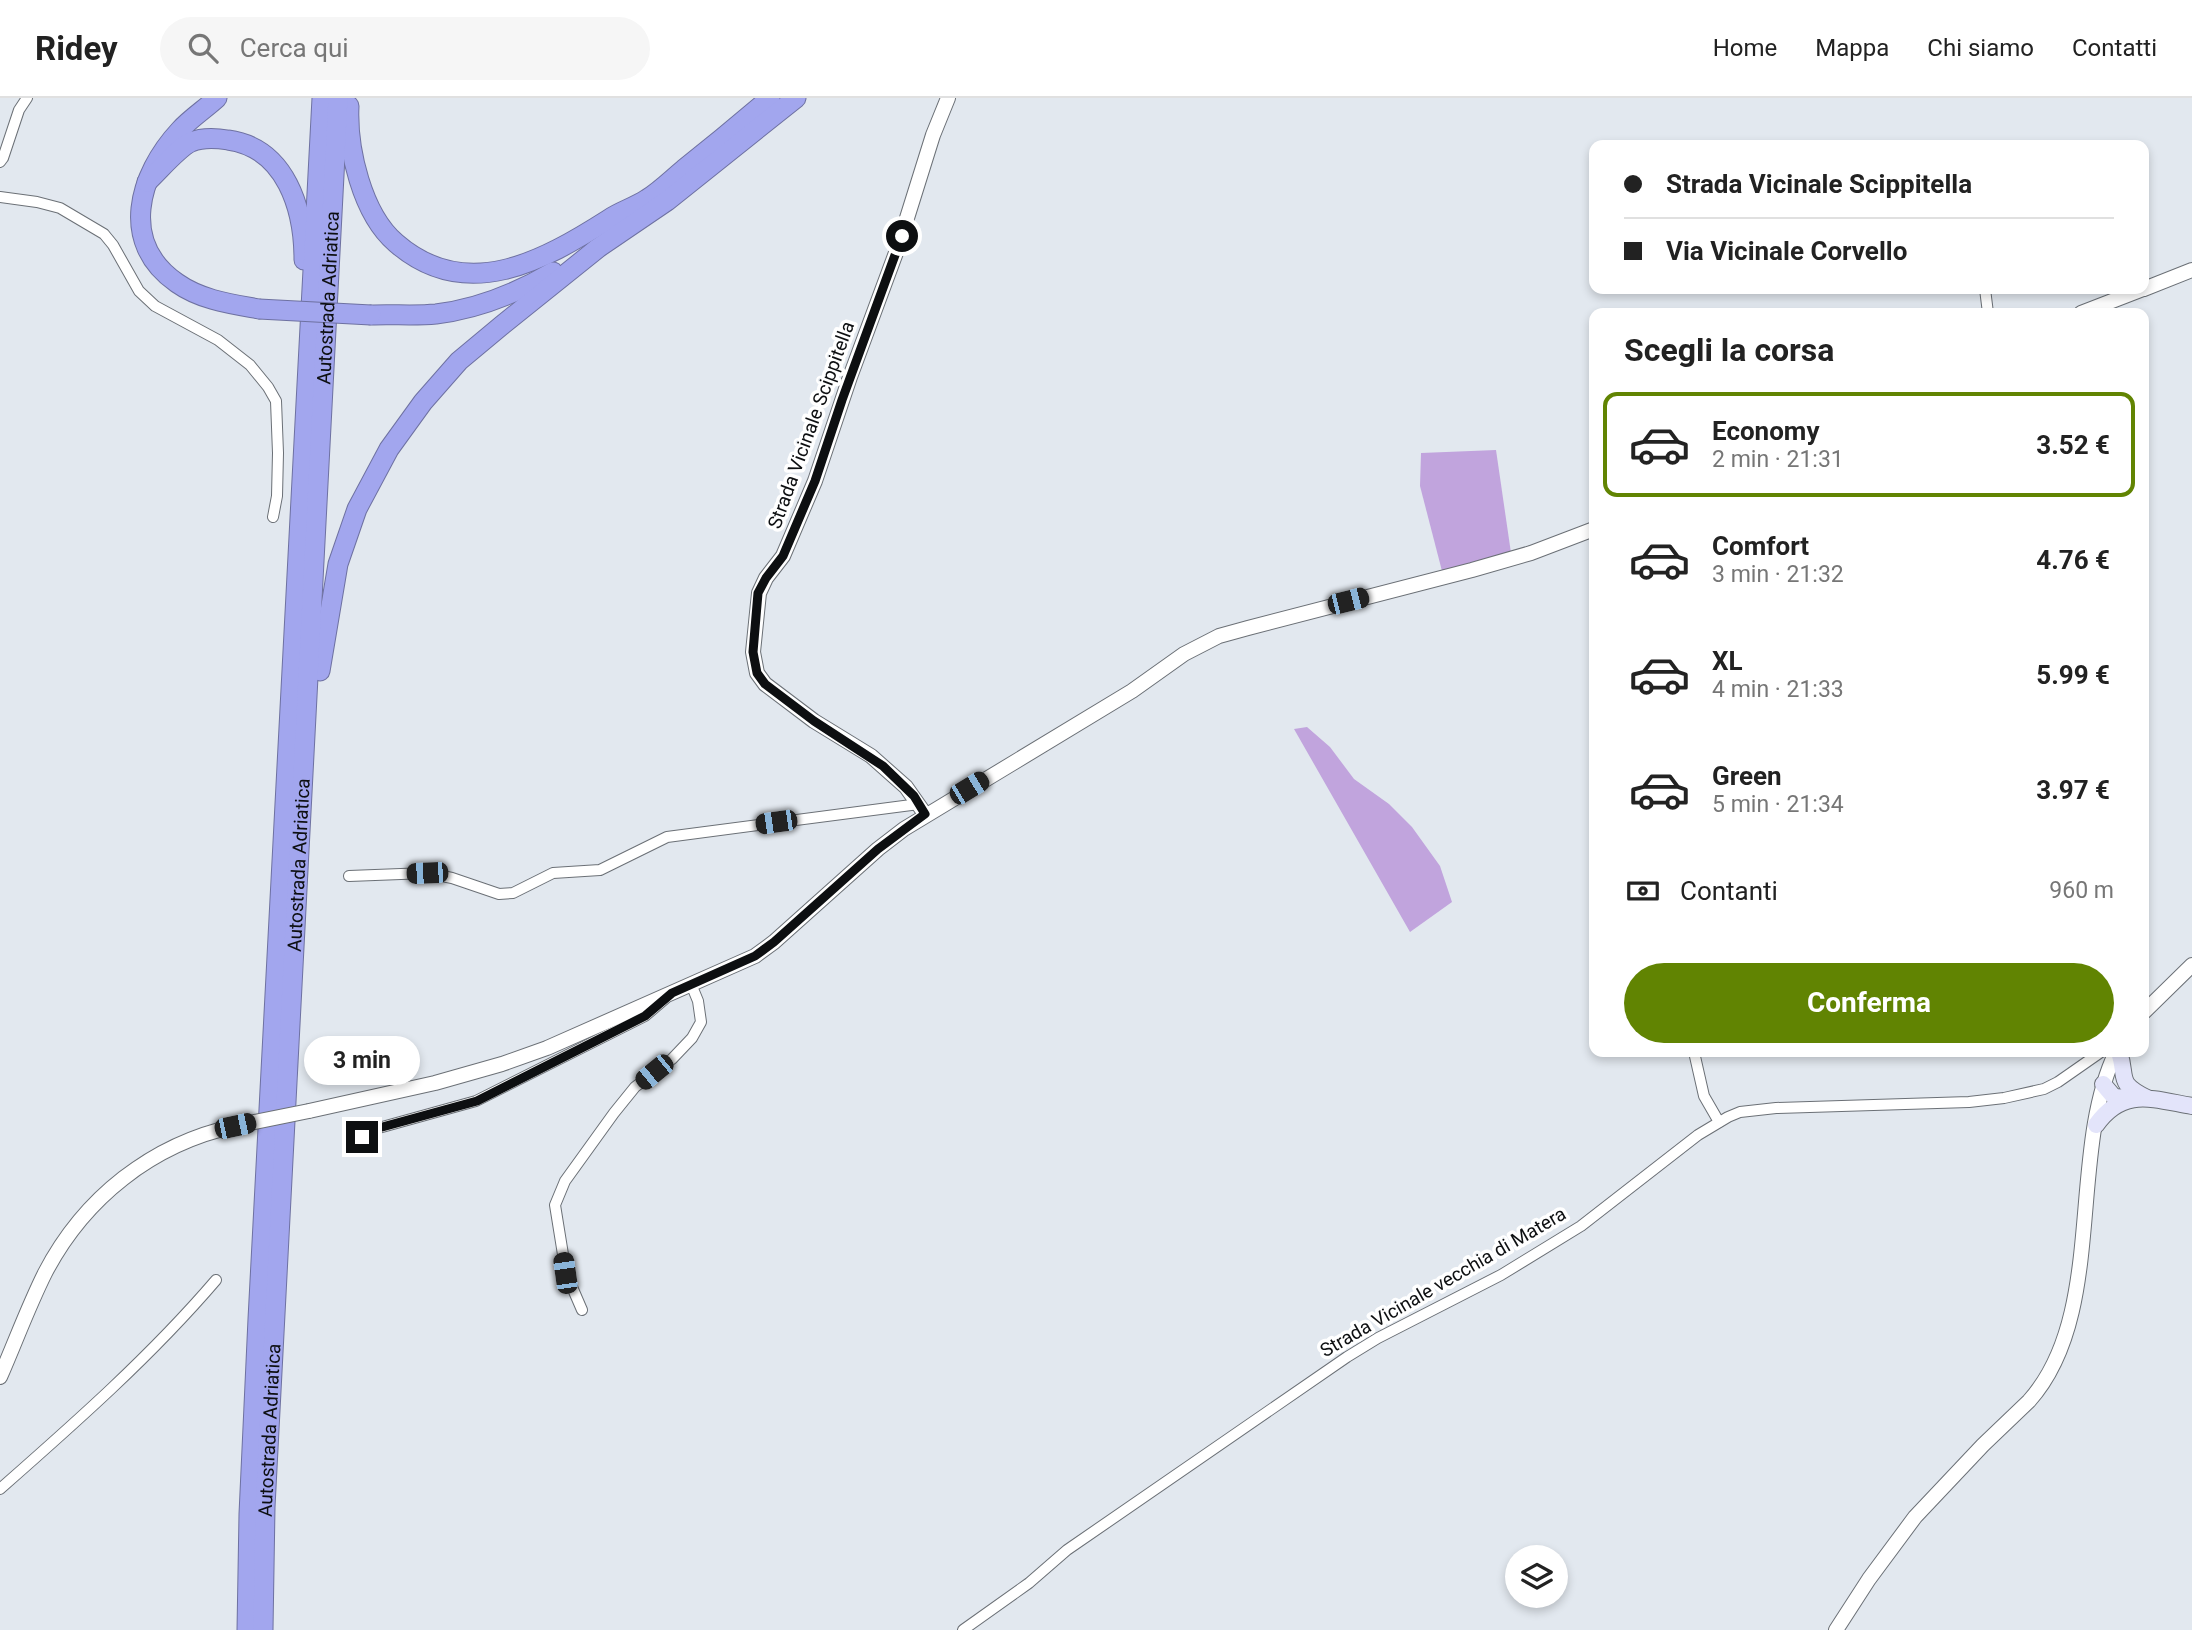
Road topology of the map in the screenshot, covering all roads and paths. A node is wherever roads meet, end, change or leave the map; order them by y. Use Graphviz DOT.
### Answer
graph roads {
  1 [pos="27,98"];
  2 [pos="217,98"];
  3 [pos="322,98"];
  4 [pos="338,98"];
  5 [pos="349,98"];
  6 [pos="770,98"];
  7 [pos="796,98"];
  8 [pos="948,98"];
  9 [pos="0,162"];
  10 [pos="147,182"];
  11 [pos="0,197"];
  12 [pos="658,200"];
  13 [pos="2192,270"];
  14 [pos="2149,287"];
  15 [pos="2131,294"];
  16 [pos="2096,308"];
  17 [pos="302,456"];
  18 [pos="273,517"];
  19 [pos="1589,531"];
  20 [pos="922,809"];
  21 [pos="349,876"];
  22 [pos="296,930"];
  23 [pos="2192,965"];
  24 [pos="691,984"];
  25 [pos="672,993"];
  26 [pos="2149,1007"];
  27 [pos="1696,1057"];
  28 [pos="2094,1057"];
  29 [pos="2115,1057"];
  30 [pos="2118,1057"];
  31 [pos="2103,1084"];
  32 [pos="2138,1096"];
  33 [pos="2192,1105"];
  34 [pos="1719,1122"];
  35 [pos="2096,1125"];
  36 [pos="349,1145"];
  37 [pos="216,1280"];
  38 [pos="582,1310"];
  39 [pos="0,1377"];
  40 [pos="0,1489"];
  41 [pos="247,1630"];
  42 [pos="263,1630"];
  43 [pos="963,1630"];
  44 [pos="1836,1630"];
  1 -- 9 [label="street"];
  2 -- 10 [label="highway"];
  3 -- 17 [label="highway, Autostrada Adriatica"];
  4 -- 22 [label="highway, Autostrada Adriatica"];
  5 -- 12 [label="highway"];
  6 -- 12 [label="highway"];
  7 -- 12 [label="highway"];
  8 -- 20 [label="street, Strada Vicinale Scippitella"];
  10 -- 12 [label="highway, bridge"];
  10 -- 17 [label="highway"];
  11 -- 18 [label="street"];
  12 -- 22 [label="highway"];
  13 -- 14 [label="street"];
  15 -- 16 [label="street"];
  17 -- 41 [label="highway, Autostrada Adriatica"];
  19 -- 20 [label="street"];
  20 -- 21 [label="street"];
  20 -- 24 [label="street"];
  22 -- 42 [label="highway, Autostrada Adriatica"];
  23 -- 26 [label="street"];
  24 -- 25 [label="street"];
  24 -- 38 [label="street"];
  25 -- 36 [label="street"];
  25 -- 39 [label="street, bridge"];
  27 -- 34 [label="street"];
  28 -- 34 [label="street, Strada Vicinale vecchia di Matera"];
  29 -- 31 [label="street"];
  30 -- 32 [label="main road"];
  31 -- 32 [label="main road"];
  31 -- 35 [label="street"];
  32 -- 33 [label="main road"];
  32 -- 35 [label="main road"];
  34 -- 43 [label="street, Strada Vicinale vecchia di Matera"];
  35 -- 44 [label="street"];
  37 -- 40 [label="street"];
}
